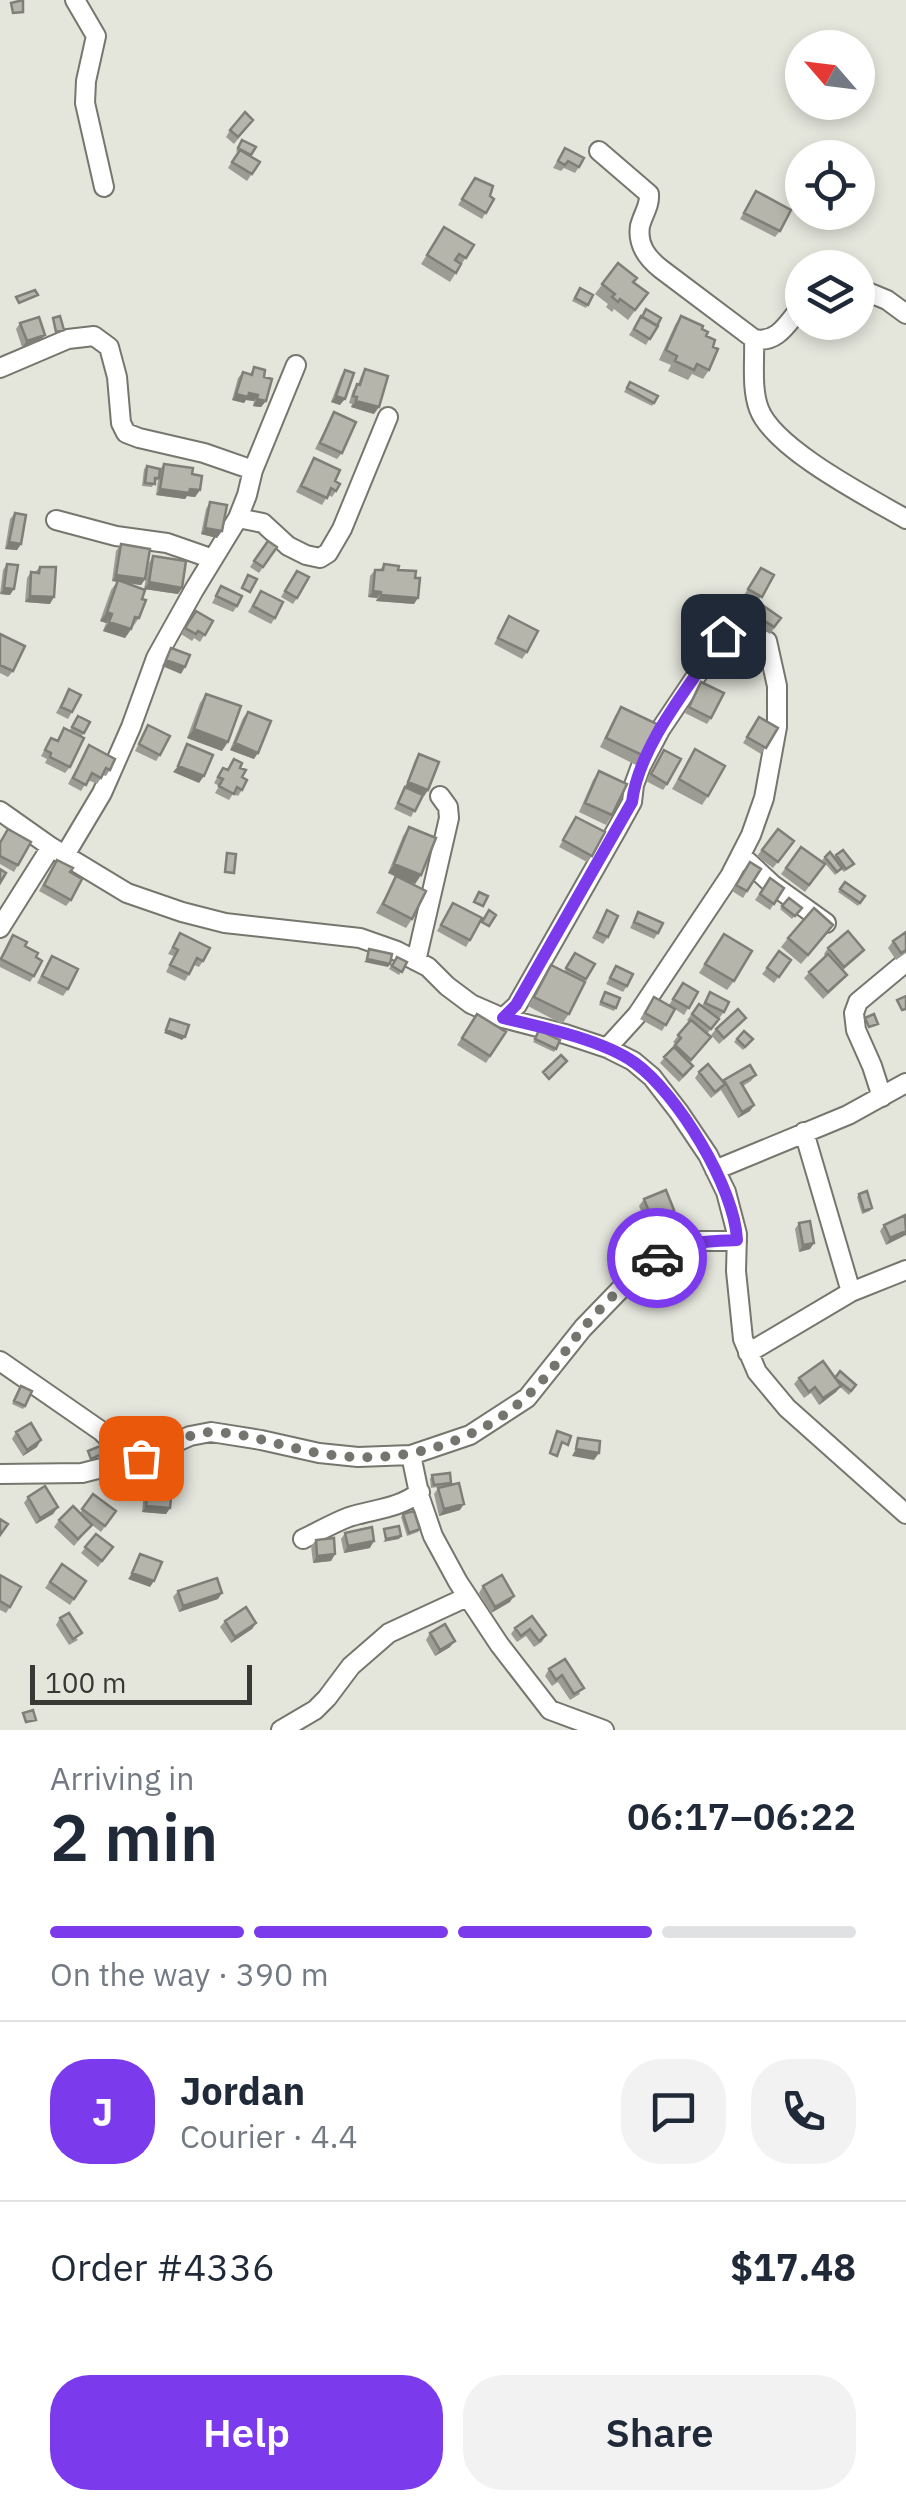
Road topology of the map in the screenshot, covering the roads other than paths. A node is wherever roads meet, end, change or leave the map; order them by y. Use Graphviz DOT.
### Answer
graph roads {
  1 [pos="75,0"];
  2 [pos="599,151"];
  3 [pos="104,187"];
  4 [pos="875,295"];
  5 [pos="906,314"];
  6 [pos="785,326"];
  7 [pos="754,339"];
  8 [pos="296,364"];
  9 [pos="0,368"];
  10 [pos="388,417"];
  11 [pos="253,470"];
  12 [pos="238,518"];
  13 [pos="906,519"];
  14 [pos="56,520"];
  15 [pos="213,559"];
  16 [pos="723,636"];
  17 [pos="767,641"];
  18 [pos="440,796"];
  19 [pos="0,811"];
  20 [pos="58,851"];
  21 [pos="741,855"];
  22 [pos="826,923"];
  23 [pos="0,928"];
  24 [pos="416,961"];
  25 [pos="906,962"];
  26 [pos="503,1018"];
  27 [pos="608,1048"];
  28 [pos="906,1083"];
  29 [pos="882,1097"];
  30 [pos="804,1132"];
  31 [pos="715,1170"];
  32 [pos="737,1240"];
  33 [pos="906,1270"];
  34 [pos="852,1292"];
  35 [pos="748,1354"];
  36 [pos="0,1361"];
  37 [pos="411,1455"];
  38 [pos="124,1462"];
  39 [pos="4,1477"];
  40 [pos="420,1492"];
  41 [pos="906,1514"];
  42 [pos="303,1539"];
  43 [pos="468,1596"];
  44 [pos="281,1730"];
  45 [pos="604,1730"];
  1 -- 3 [label="street"];
  2 -- 7 [label="street"];
  4 -- 5 [label="street"];
  6 -- 7 [label="street"];
  7 -- 13 [label="street"];
  8 -- 11 [label="street"];
  9 -- 11 [label="street"];
  10 -- 12 [label="street"];
  11 -- 12 [label="street"];
  12 -- 15 [label="street"];
  14 -- 15 [label="street"];
  15 -- 20 [label="street"];
  16 -- 26 [label="street"];
  17 -- 21 [label="street"];
  18 -- 24 [label="street"];
  19 -- 20 [label="street"];
  20 -- 23 [label="street"];
  20 -- 24 [label="street"];
  21 -- 22 [label="street"];
  21 -- 27 [label="street"];
  24 -- 26 [label="street"];
  25 -- 29 [label="street"];
  26 -- 27 [label="street"];
  27 -- 31 [label="street"];
  28 -- 29 [label="street"];
  29 -- 30 [label="street"];
  30 -- 31 [label="street"];
  30 -- 34 [label="street"];
  31 -- 32 [label="street"];
  32 -- 35 [label="street"];
  32 -- 37 [label="street"];
  33 -- 34 [label="street"];
  34 -- 35 [label="street"];
  35 -- 41 [label="street"];
  36 -- 38 [label="street"];
  37 -- 38 [label="street"];
  37 -- 40 [label="street"];
  38 -- 39 [label="street"];
  40 -- 42 [label="street"];
  40 -- 43 [label="street"];
  43 -- 44 [label="street"];
  43 -- 45 [label="street"];
}
